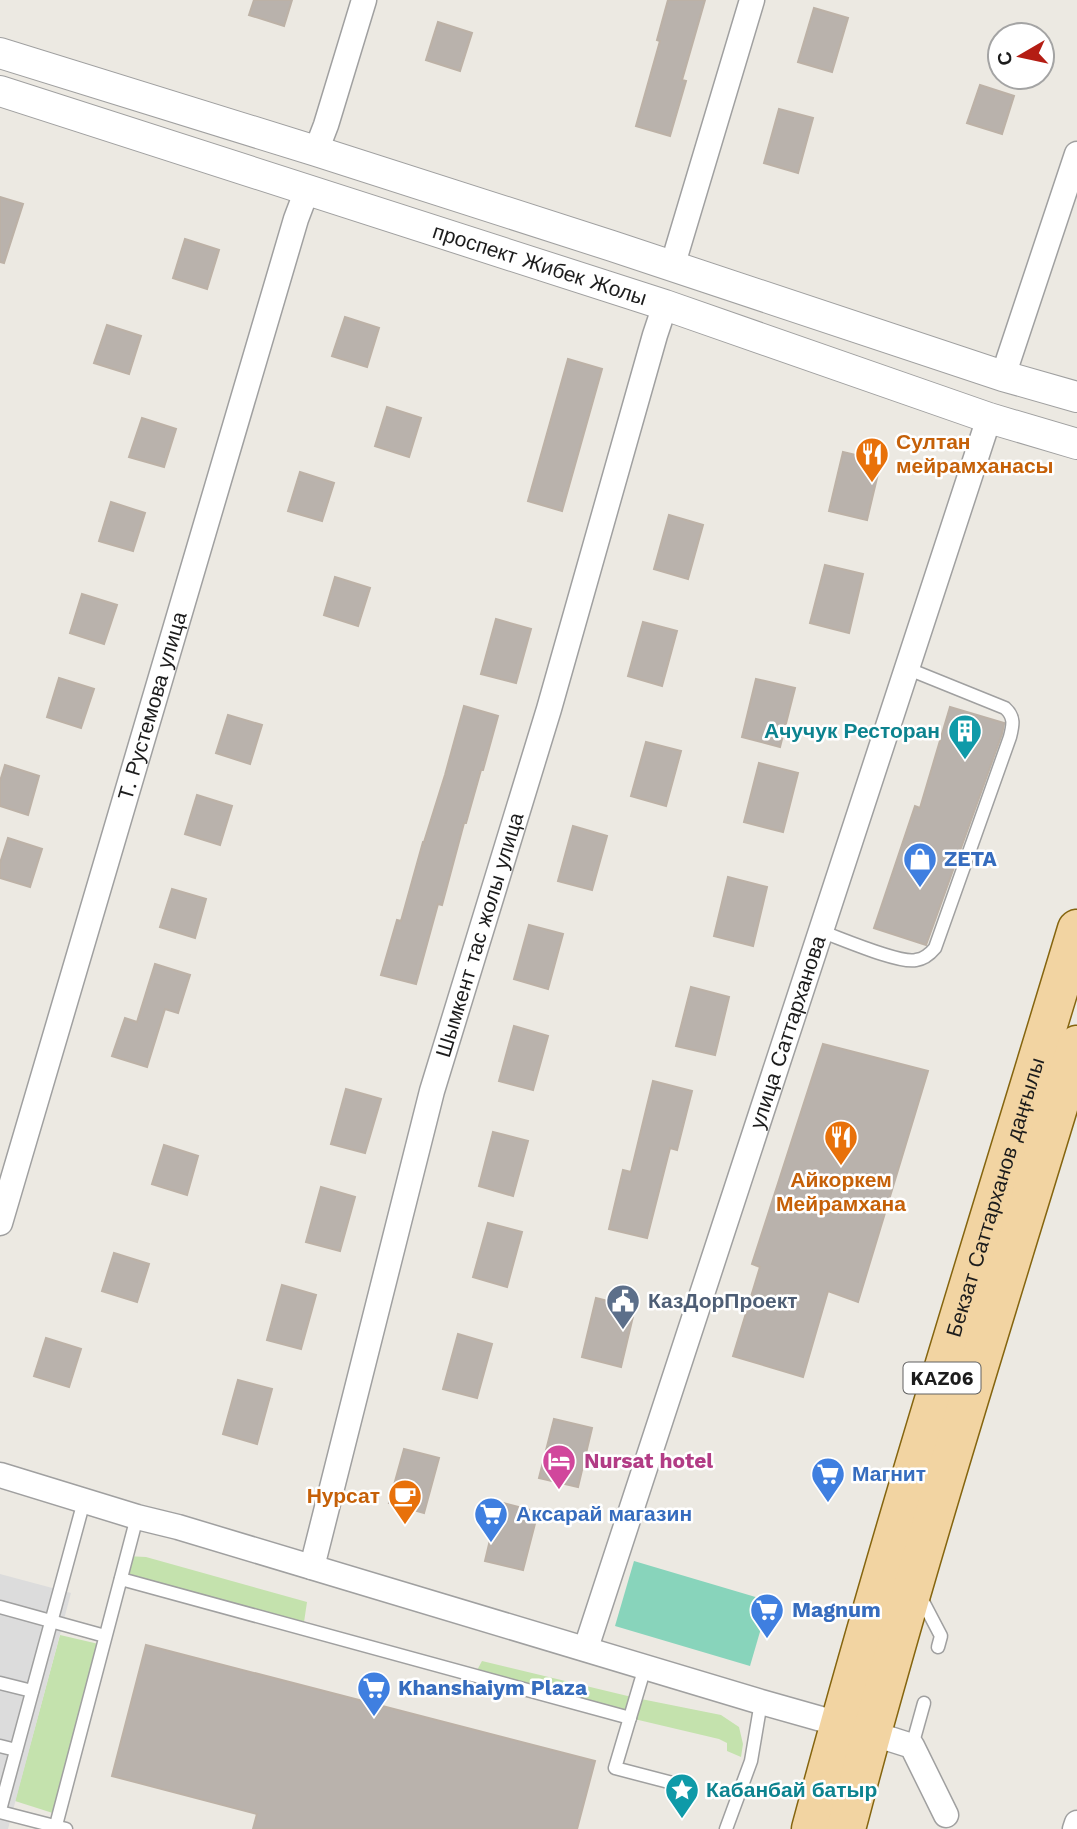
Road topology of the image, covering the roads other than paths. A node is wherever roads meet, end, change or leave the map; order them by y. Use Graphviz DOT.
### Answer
graph roads {
  1 [pos="364,0"];
  2 [pos="752,0"];
  3 [pos="0,53"];
  4 [pos="0,91"];
  5 [pos="316,151"];
  6 [pos="1077,154"];
  7 [pos="307,190"];
  8 [pos="672,267"];
  9 [pos="664,305"];
  10 [pos="1003,376"];
  11 [pos="1077,397"];
  12 [pos="989,418"];
  13 [pos="1077,444"];
  14 [pos="906,668"];
  15 [pos="1077,929"];
  16 [pos="820,931"];
  17 [pos="1077,1045"];
  18 [pos="0,1223"];
  19 [pos="0,1475"];
  20 [pos="84,1501"];
  21 [pos="137,1517"];
  22 [pos="312,1567"];
  23 [pos="121,1579"];
  24 [pos="914,1585"];
  25 [pos="0,1607"];
  26 [pos="51,1621"];
  27 [pos="106,1636"];
  28 [pos="938,1647"];
  29 [pos="586,1648"];
  30 [pos="645,1667"];
  31 [pos="0,1683"];
  32 [pos="32,1691"];
  33 [pos="761,1702"];
  34 [pos="923,1703"];
  35 [pos="630,1718"];
  36 [pos="855,1728"];
  37 [pos="0,1746"];
  38 [pos="912,1746"];
  39 [pos="16,1750"];
  40 [pos="684,1786"];
  41 [pos="0,1811"];
  42 [pos="946,1815"];
  43 [pos="1077,1823"];
  44 [pos="59,1828"];
  45 [pos="726,1829"];
  46 [pos="811,1829"];
  47 [pos="846,1829"];
  48 [pos="1075,1829"];
  1 -- 5 [label="street"];
  2 -- 8 [label="street"];
  3 -- 5 [label="street, проспект Жибек Жолы"];
  4 -- 7 [label="street, проспект Жибек Жолы"];
  5 -- 8 [label="street, проспект Жибек Жолы"];
  6 -- 10 [label="street"];
  7 -- 9 [label="street, проспект Жибек Жолы"];
  7 -- 18 [label="street, Т. Рустемова улица"];
  8 -- 10 [label="street, проспект Жибек Жолы"];
  9 -- 12 [label="street, проспект Жибек Жолы"];
  9 -- 22 [label="street, Шымкент тас жолы улица"];
  10 -- 11 [label="street, проспект Жибек Жолы"];
  12 -- 13 [label="street, проспект Жибек Жолы"];
  12 -- 14 [label="street, улица Саттарханова"];
  14 -- 16 [label="street, улица Саттарханова"];
  14 -- 16 [label="lane"];
  15 -- 36 [label="main road, Бекзат Саттарханов даңғылы / KАZ06"];
  16 -- 29 [label="street, улица Саттарханова"];
  17 -- 24 [label="main road, Бекзат Саттарханов даңғылы / KАZ06"];
  19 -- 20 [label="street"];
  20 -- 21 [label="street"];
  20 -- 26 [label="lane"];
  21 -- 22 [label="street"];
  21 -- 23 [label="lane"];
  22 -- 29 [label="street"];
  23 -- 27 [label="lane"];
  23 -- 35 [label="lane"];
  24 -- 28 [label="lane"];
  24 -- 36 [label="main road, Бекзат Саттарханов даңғылы / KАZ06"];
  25 -- 26 [label="lane"];
  26 -- 27 [label="lane"];
  26 -- 32 [label="lane"];
  27 -- 44 [label="lane"];
  29 -- 30 [label="street"];
  30 -- 33 [label="street"];
  30 -- 35 [label="lane"];
  31 -- 32 [label="lane"];
  32 -- 39 [label="lane"];
  33 -- 36 [label="street"];
  33 -- 45 [label="lane"];
  34 -- 38 [label="lane"];
  35 -- 40 [label="lane"];
  36 -- 38 [label="street"];
  36 -- 46 [label="main road, Бекзат Саттарханов даңғылы / KАZ06"];
  36 -- 47 [label="main road, Бекзат Саттарханов даңғылы / KАZ06"];
  37 -- 39 [label="lane"];
  38 -- 42 [label="street"];
  39 -- 41 [label="lane"];
  41 -- 44 [label="lane"];
  43 -- 48 [label="street"];
}
